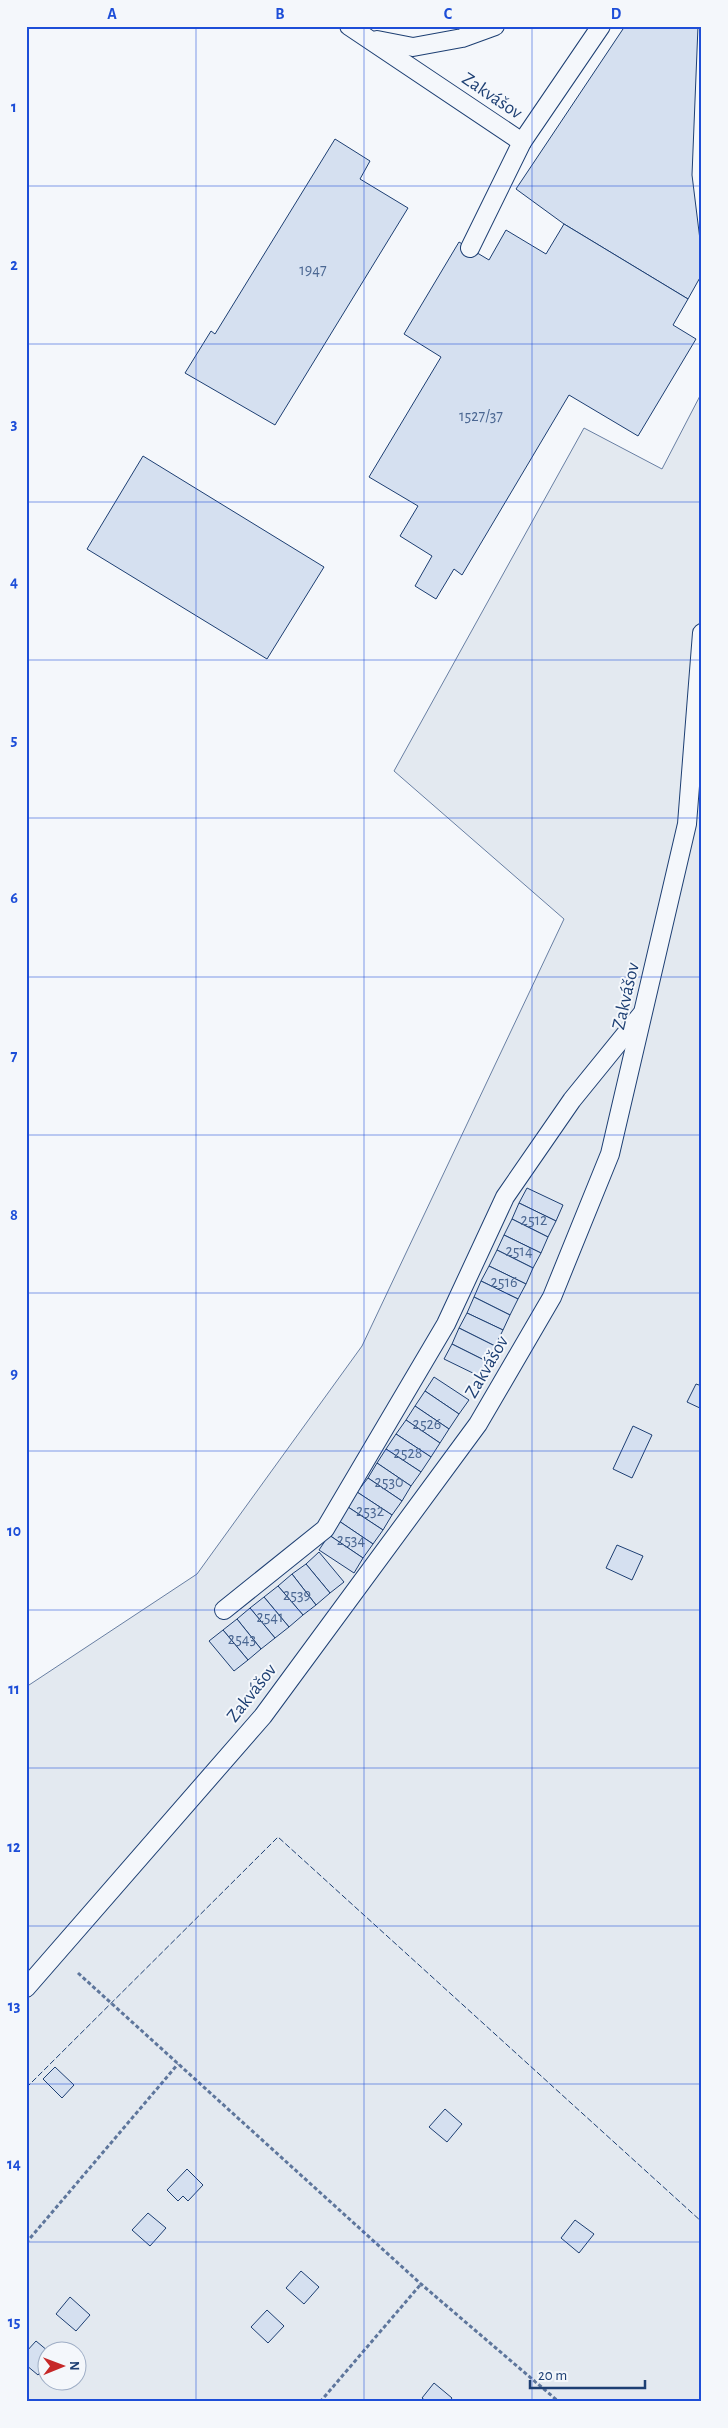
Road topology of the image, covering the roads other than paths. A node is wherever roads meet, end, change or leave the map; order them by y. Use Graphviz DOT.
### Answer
graph roads {
  1 [pos="349,26"];
  2 [pos="495,26"];
  3 [pos="600,26"];
  4 [pos="364,36"];
  5 [pos="522,142"];
  6 [pos="470,248"];
  7 [pos="702,633"];
  8 [pos="645,1011"];
  9 [pos="224,1610"];
  10 [pos="26,1988"];
  1 -- 4 [label="lane, Zakvášov"];
  2 -- 4 [label="lane, Zakvášov"];
  3 -- 5 [label="lane"];
  4 -- 5 [label="lane, Zakvášov"];
  5 -- 6 [label="lane, Zakvášov"];
  7 -- 8 [label="lane, Zakvášov"];
  8 -- 9 [label="lane"];
  8 -- 10 [label="lane, Zakvášov"];
}
